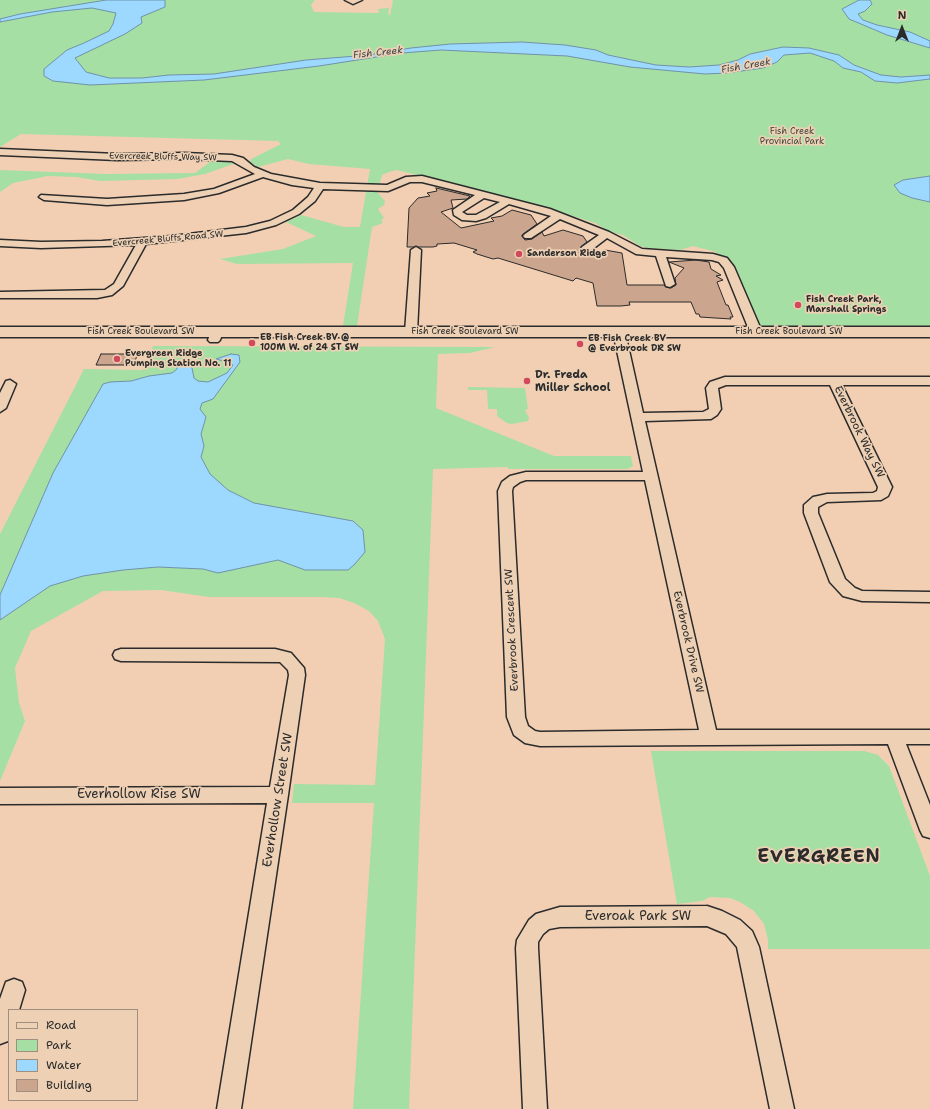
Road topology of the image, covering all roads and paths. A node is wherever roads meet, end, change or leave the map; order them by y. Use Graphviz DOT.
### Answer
graph roads {
  1 [pos="348,0"];
  2 [pos="359,0"];
  3 [pos="0,152"];
  4 [pos="263,174"];
  5 [pos="320,186"];
  6 [pos="483,194"];
  7 [pos="44,197"];
  8 [pos="506,201"];
  9 [pos="558,216"];
  10 [pos="606,234"];
  11 [pos="528,236"];
  12 [pos="142,242"];
  13 [pos="0,243"];
  14 [pos="12,244"];
  15 [pos="586,249"];
  16 [pos="416,250"];
  17 [pos="660,253"];
  18 [pos="0,255"];
  19 [pos="670,284"];
  20 [pos="0,295"];
  21 [pos="0,332"];
  22 [pos="411,332"];
  23 [pos="756,332"];
  24 [pos="930,332"];
  25 [pos="215,336"];
  26 [pos="620,336"];
  27 [pos="930,340"];
  28 [pos="0,341"];
  29 [pos="834,381"];
  30 [pos="930,381"];
  31 [pos="10,384"];
  32 [pos="0,408"];
  33 [pos="638,417"];
  34 [pos="651,476"];
  35 [pos="930,597"];
  36 [pos="121,655"];
  37 [pos="709,736"];
  38 [pos="894,737"];
  39 [pos="930,737"];
  40 [pos="279,795"];
  41 [pos="0,796"];
  42 [pos="930,830"];
  43 [pos="14,990"];
  44 [pos="0,1033"];
  45 [pos="228,1109"];
  46 [pos="535,1109"];
  47 [pos="782,1109"];
  1 -- 2 [label="street"];
  3 -- 4 [label="street, Evercreek Bluffs Way SW"];
  4 -- 5 [label="street, Evercreek Bluffs Way SW"];
  4 -- 7 [label="street"];
  5 -- 6 [label="street, Evercreek Bluffs Way SW"];
  5 -- 12 [label="street, Evercreek Bluffs Road SW"];
  6 -- 8 [label="street, Evercreek Bluffs Way SW"];
  6 -- 8 [label="street"];
  8 -- 9 [label="street, Evercreek Bluffs Way SW"];
  9 -- 10 [label="street, Evercreek Bluffs Way SW"];
  9 -- 11 [label="street"];
  10 -- 15 [label="street"];
  10 -- 17 [label="street, Evercreek Bluffs Way SW"];
  12 -- 14 [label="street, Evercreek Bluffs Road SW"];
  12 -- 20 [label="street"];
  13 -- 14 [label="street, Evercreek Bluffs Road SW"];
  14 -- 18 [label="street"];
  16 -- 22 [label="street"];
  17 -- 19 [label="street"];
  17 -- 23 [label="street, Evercreek Bluffs Way SW"];
  21 -- 25 [label="main road, Fish Creek Boulevard SW"];
  22 -- 25 [label="main road, Fish Creek Boulevard SW"];
  22 -- 26 [label="main road, Fish Creek Boulevard SW"];
  23 -- 24 [label="main road, Fish Creek Boulevard SW"];
  23 -- 26 [label="main road, Fish Creek Boulevard SW"];
  25 -- 26 [label="main road, Fish Creek Boulevard SW"];
  25 -- 28 [label="main road, Fish Creek Boulevard SW"];
  26 -- 27 [label="main road, Fish Creek Boulevard SW"];
  26 -- 33 [label="street, Everbrook Drive SW"];
  29 -- 30 [label="street, Everbrook Way SW"];
  29 -- 33 [label="street, Everbrook Way SW"];
  29 -- 35 [label="street, Everbrook Way SW"];
  31 -- 32 [label="street"];
  33 -- 34 [label="street, Everbrook Drive SW"];
  34 -- 37 [label="street, Everbrook Drive SW"];
  34 -- 37 [label="street, Everbrook Crescent SW"];
  36 -- 40 [label="street, Everhollow Street SW"];
  37 -- 38 [label="street"];
  38 -- 39 [label="street"];
  38 -- 42 [label="street"];
  40 -- 41 [label="street, Everhollow Rise SW"];
  40 -- 45 [label="street, Everhollow Street SW"];
  43 -- 44 [label="street"];
  46 -- 47 [label="street, Everoak Park SW"];
}
